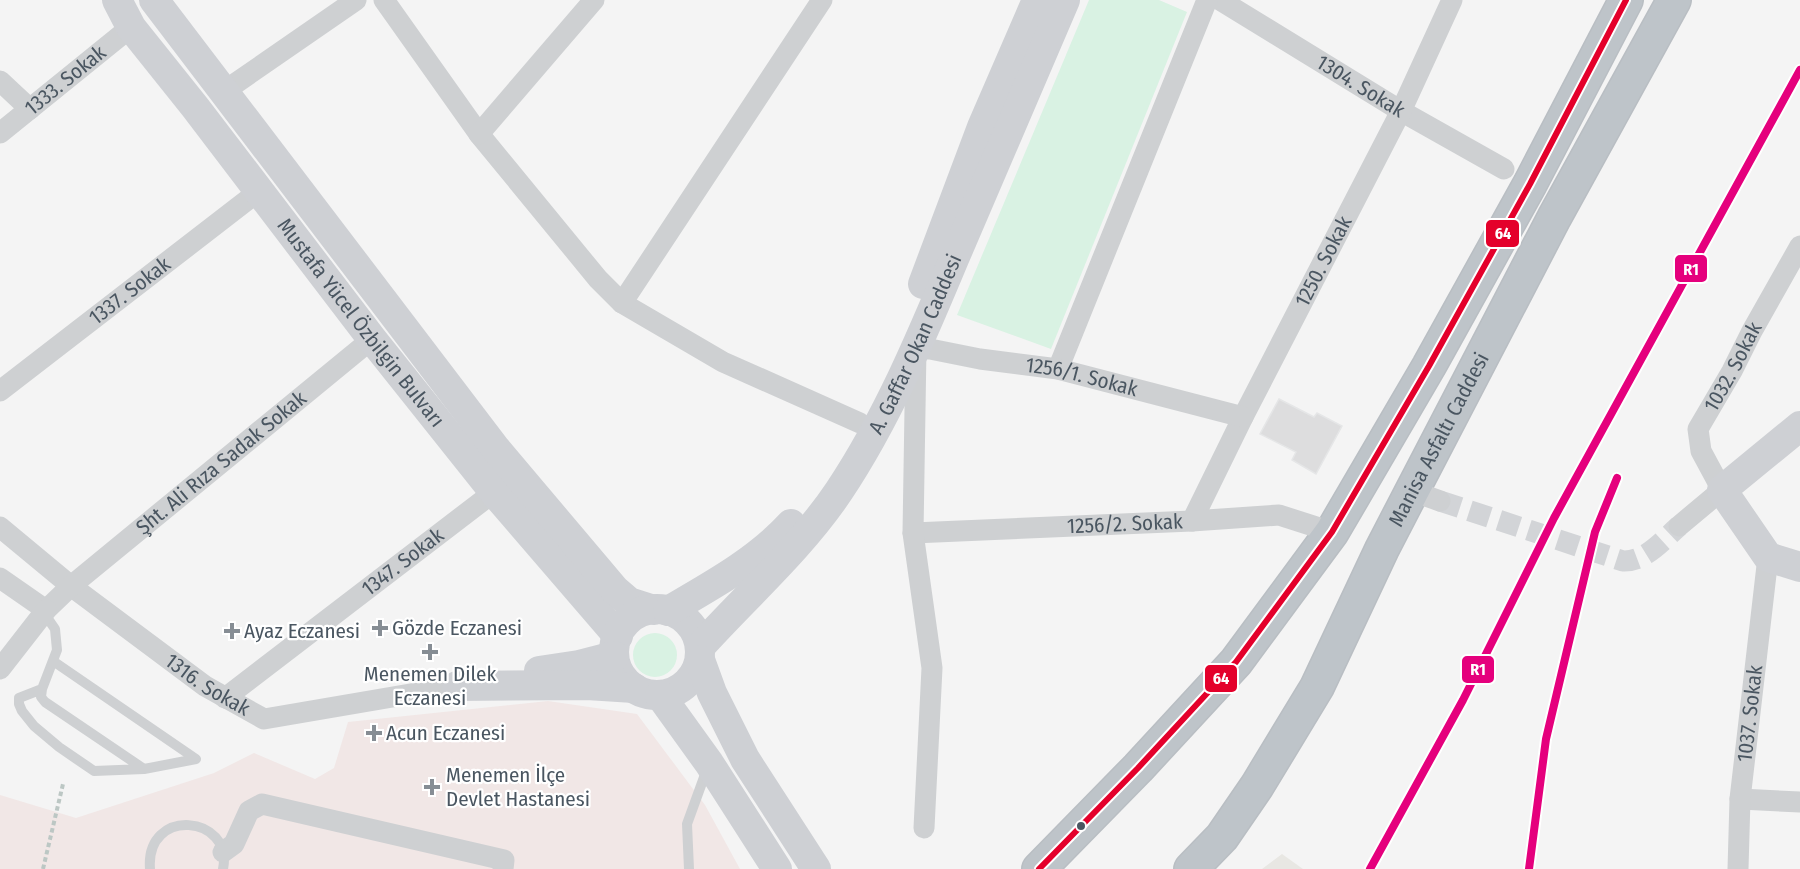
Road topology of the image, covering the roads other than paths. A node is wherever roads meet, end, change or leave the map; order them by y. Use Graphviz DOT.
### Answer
graph roads {
  1 [pos="108,0"];
  2 [pos="117,0"];
  3 [pos="154,0"];
  4 [pos="356,0"];
  5 [pos="384,0"];
  6 [pos="594,0"];
  7 [pos="822,0"];
  8 [pos="1037,0"];
  9 [pos="1065,0"];
  10 [pos="1208,0"];
  11 [pos="1220,0"];
  12 [pos="1452,0"];
  13 [pos="1626,0"];
  14 [pos="1674,0"];
  15 [pos="131,27"];
  16 [pos="0,81"];
  17 [pos="223,92"];
  18 [pos="30,109"];
  19 [pos="1401,111"];
  20 [pos="0,133"];
  21 [pos="479,134"];
  22 [pos="1504,169"];
  23 [pos="259,191"];
  24 [pos="1800,246"];
  25 [pos="622,303"];
  26 [pos="372,339"];
  27 [pos="916,348"];
  28 [pos="1058,369"];
  29 [pos="0,391"];
  30 [pos="1243,417"];
  31 [pos="860,423"];
  32 [pos="1800,426"];
  33 [pos="1722,490"];
  34 [pos="494,492"];
  35 [pos="1192,521"];
  36 [pos="1679,526"];
  37 [pos="0,527"];
  38 [pos="1332,532"];
  39 [pos="913,533"];
  40 [pos="1768,557"];
  41 [pos="1800,567"];
  42 [pos="0,578"];
  43 [pos="71,586"];
  44 [pos="661,610"];
  45 [pos="45,611"];
  46 [pos="616,646"];
  47 [pos="700,653"];
  48 [pos="53,661"];
  49 [pos="0,669"];
  50 [pos="457,686"];
  51 [pos="42,689"];
  52 [pos="647,692"];
  53 [pos="225,698"];
  54 [pos="709,763"];
  55 [pos="144,769"];
  56 [pos="1740,799"];
  57 [pos="1800,802"];
  58 [pos="924,828"];
  59 [pos="223,860"];
  60 [pos="150,869"];
  61 [pos="503,869"];
  62 [pos="690,869"];
  63 [pos="777,869"];
  64 [pos="816,869"];
  65 [pos="1039,869"];
  66 [pos="1191,869"];
  67 [pos="1738,869"];
  1 -- 15 [label="street"];
  2 -- 15 [label="street, Mustafa Yücel Özbilgin Bulvarı"];
  3 -- 17 [label="street, Mustafa Yücel Özbilgin Bulvarı"];
  4 -- 17 [label="street"];
  5 -- 21 [label="street"];
  6 -- 21 [label="street"];
  7 -- 25 [label="street"];
  8 -- 31 [label="street, A. Gaffar Okan Caddesi"];
  9 -- 27 [label="street, A. Gaffar Okan Caddesi"];
  10 -- 28 [label="street"];
  11 -- 19 [label="street, 1304. Sokak"];
  12 -- 19 [label="street, 1250. Sokak"];
  13 -- 38 [label="highway, Manisa Asfaltı Caddesi"];
  14 -- 66 [label="highway, Manisa Asfaltı Caddesi"];
  15 -- 18 [label="street, 1333. Sokak"];
  15 -- 23 [label="street, Mustafa Yücel Özbilgin Bulvarı"];
  16 -- 18 [label="street"];
  17 -- 44 [label="street, Mustafa Yücel Özbilgin Bulvarı"];
  18 -- 20 [label="street, 1333. Sokak"];
  19 -- 22 [label="street, 1304. Sokak"];
  19 -- 30 [label="street, 1250. Sokak"];
  21 -- 25 [label="street"];
  23 -- 26 [label="street, Mustafa Yücel Özbilgin Bulvarı"];
  23 -- 29 [label="street, 1337. Sokak"];
  24 -- 33 [label="street, 1032. Sokak"];
  25 -- 31 [label="street"];
  26 -- 34 [label="street, Mustafa Yücel Özbilgin Bulvarı"];
  26 -- 43 [label="street, Şht. Ali Rıza Sadak Sokak"];
  27 -- 28 [label="street, 1256/1. Sokak"];
  27 -- 39 [label="street"];
  27 -- 47 [label="street, A. Gaffar Okan Caddesi"];
  28 -- 30 [label="street, 1256/1. Sokak"];
  30 -- 35 [label="street, 1250. Sokak"];
  31 -- 44 [label="street, A. Gaffar Okan Caddesi"];
  32 -- 33 [label="street"];
  33 -- 36 [label="street"];
  33 -- 40 [label="street"];
  34 -- 46 [label="street, Mustafa Yücel Özbilgin Bulvarı"];
  34 -- 53 [label="street, 1347. Sokak"];
  35 -- 38 [label="street, 1256/2. Sokak"];
  35 -- 39 [label="street, 1256/2. Sokak"];
  37 -- 43 [label="street, 1316. Sokak"];
  38 -- 65 [label="highway, Manisa Asfaltı Caddesi"];
  39 -- 58 [label="street"];
  40 -- 41 [label="street"];
  40 -- 56 [label="street, 1037. Sokak"];
  42 -- 45 [label="street"];
  43 -- 45 [label="street, Şht. Ali Rıza Sadak Sokak"];
  43 -- 53 [label="street, 1316. Sokak"];
  44 -- 46 [label="street"];
  44 -- 47 [label="street"];
  45 -- 48 [label="lane"];
  45 -- 49 [label="street, Şht. Ali Rıza Sadak Sokak"];
  46 -- 50 [label="street"];
  46 -- 52 [label="street"];
  47 -- 52 [label="street"];
  47 -- 64 [label="street"];
  48 -- 51 [label="lane"];
  48 -- 55 [label="lane"];
  50 -- 52 [label="street"];
  50 -- 53 [label="street, 1316. Sokak"];
  51 -- 55 [label="lane"];
  51 -- 55 [label="lane"];
  52 -- 54 [label="street"];
  54 -- 62 [label="lane"];
  54 -- 63 [label="street"];
  56 -- 57 [label="street"];
  56 -- 67 [label="street, 1037. Sokak"];
  59 -- 60 [label="lane"];
  59 -- 61 [label="street"];
}
